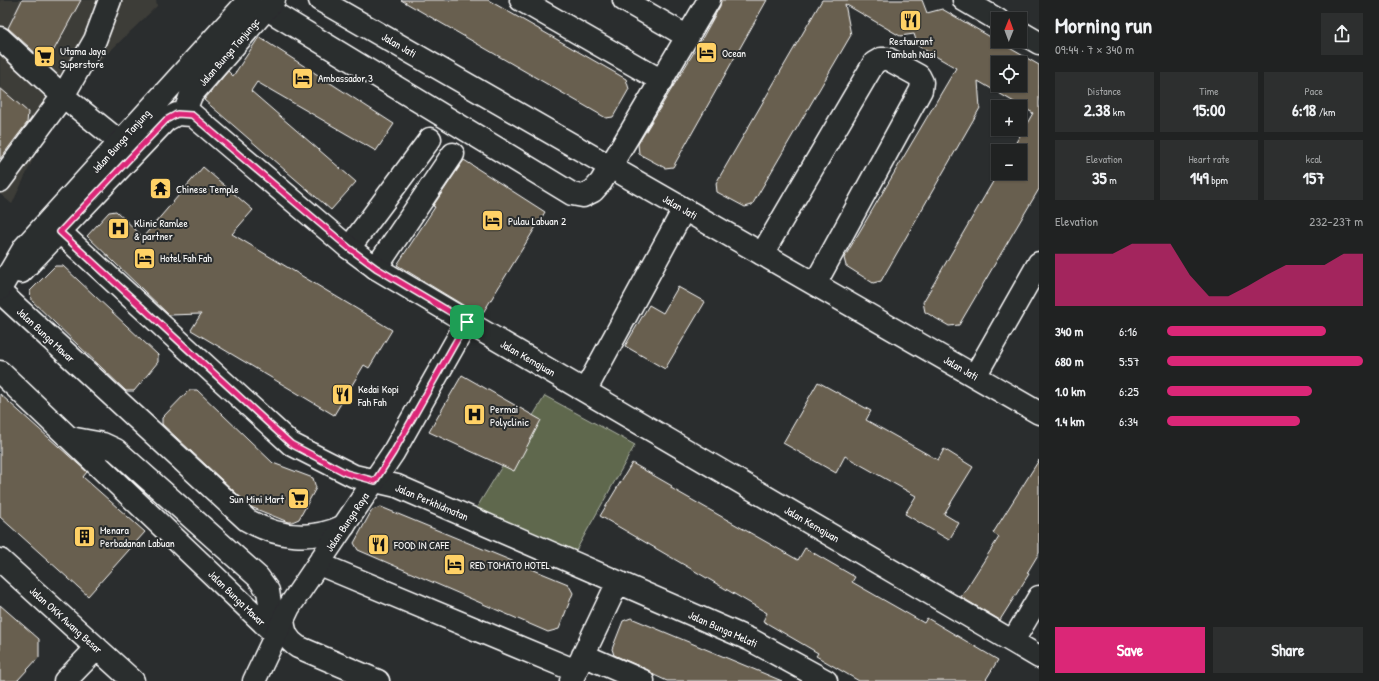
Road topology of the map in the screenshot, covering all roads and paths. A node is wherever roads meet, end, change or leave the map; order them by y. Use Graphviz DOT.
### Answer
graph roads {
  1 [pos="110,0"];
  2 [pos="320,0"];
  3 [pos="521,0"];
  4 [pos="624,0"];
  5 [pos="709,0"];
  6 [pos="964,0"];
  7 [pos="264,3"];
  8 [pos="991,16"];
  9 [pos="1027,36"];
  10 [pos="0,38"];
  11 [pos="688,38"];
  12 [pos="1039,43"];
  13 [pos="662,82"];
  14 [pos="63,96"];
  15 [pos="190,111"];
  16 [pos="430,140"];
  17 [pos="120,142"];
  18 [pos="453,154"];
  19 [pos="610,167"];
  20 [pos="0,180"];
  21 [pos="684,209"];
  22 [pos="60,232"];
  23 [pos="349,248"];
  24 [pos="762,254"];
  25 [pos="1039,263"];
  26 [pos="376,268"];
  27 [pos="815,284"];
  28 [pos="0,290"];
  29 [pos="467,322"];
  30 [pos="0,372"];
  31 [pos="975,376"];
  32 [pos="585,391"];
  33 [pos="1039,413"];
  34 [pos="70,438"];
  35 [pos="375,481"];
  36 [pos="344,526"];
  37 [pos="0,560"];
  38 [pos="319,564"];
  39 [pos="618,582"];
  40 [pos="1039,597"];
  41 [pos="279,626"];
  42 [pos="1013,641"];
  43 [pos="97,648"];
  44 [pos="1039,657"];
  45 [pos="575,674"];
  46 [pos="65,681"];
  47 [pos="133,681"];
  48 [pos="254,681"];
  49 [pos="378,681"];
  50 [pos="643,681"];
  51 [pos="826,681"];
  1 -- 14 [label="street"];
  2 -- 19 [label="street, Jalan Jati"];
  3 -- 13 [label="street"];
  4 -- 11 [label="street"];
  5 -- 11 [label="street"];
  6 -- 8 [label="street"];
  7 -- 15 [label="street, Jalan Bunga Tanjungc"];
  7 -- 17 [label="street, Jalan Bunga Tanjung"];
  7 -- 19 [label="street"];
  9 -- 12 [label="street"];
  10 -- 14 [label="street"];
  11 -- 13 [label="street"];
  13 -- 19 [label="street"];
  14 -- 17 [label="street"];
  14 -- 20 [label="street"];
  15 -- 22 [label="street, Jalan Bunga Tanjung"];
  15 -- 23 [label="street, Jalan Kemajuan"];
  16 -- 23 [label="street"];
  17 -- 28 [label="street, Jalan Bunga Tanjung"];
  18 -- 26 [label="street"];
  19 -- 21 [label="street, Jalan Jati"];
  21 -- 24 [label="street, Jalan Jati"];
  21 -- 32 [label="street"];
  22 -- 28 [label="street, Jalan Bunga Tanjung"];
  22 -- 35 [label="street, Jalan Perkhidmatan"];
  23 -- 26 [label="street, Jalan Kemajuan"];
  24 -- 27 [label="street, Jalan Jati"];
  24 -- 27 [label="street"];
  25 -- 31 [label="street"];
  26 -- 29 [label="street, Jalan Kemajuan"];
  27 -- 31 [label="street, Jalan Jati"];
  28 -- 36 [label="street, Jalan Bunga Mawar"];
  29 -- 32 [label="street, Jalan Kemajuan"];
  29 -- 35 [label="street, Jalan Bunga Raya"];
  30 -- 34 [label="street, Jalan Bunga Mawar"];
  31 -- 33 [label="street, Jalan Jati"];
  32 -- 42 [label="street, Jalan Kemajuan"];
  34 -- 41 [label="street, Jalan Bunga Mawar"];
  34 -- 41 [label="street, Jalan Bunga Mawar"];
  35 -- 36 [label="street, Jalan Bunga Raya"];
  35 -- 39 [label="street, Jalan Perkhidmatan"];
  36 -- 38 [label="street, Jalan Bunga Raya"];
  37 -- 43 [label="street, Jalan OKK Awang Besar"];
  38 -- 41 [label="street, Jalan Bunga Raya"];
  38 -- 45 [label="street"];
  39 -- 45 [label="street"];
  39 -- 51 [label="street, Jalan Bunga Melati"];
  40 -- 42 [label="street"];
  41 -- 48 [label="street, Jalan Bunga Raya"];
  41 -- 49 [label="street"];
  42 -- 44 [label="street, Jalan Kemajuan"];
  43 -- 46 [label="street"];
  43 -- 47 [label="street, Jalan OKK Awang Besar"];
  45 -- 50 [label="street"];
}
